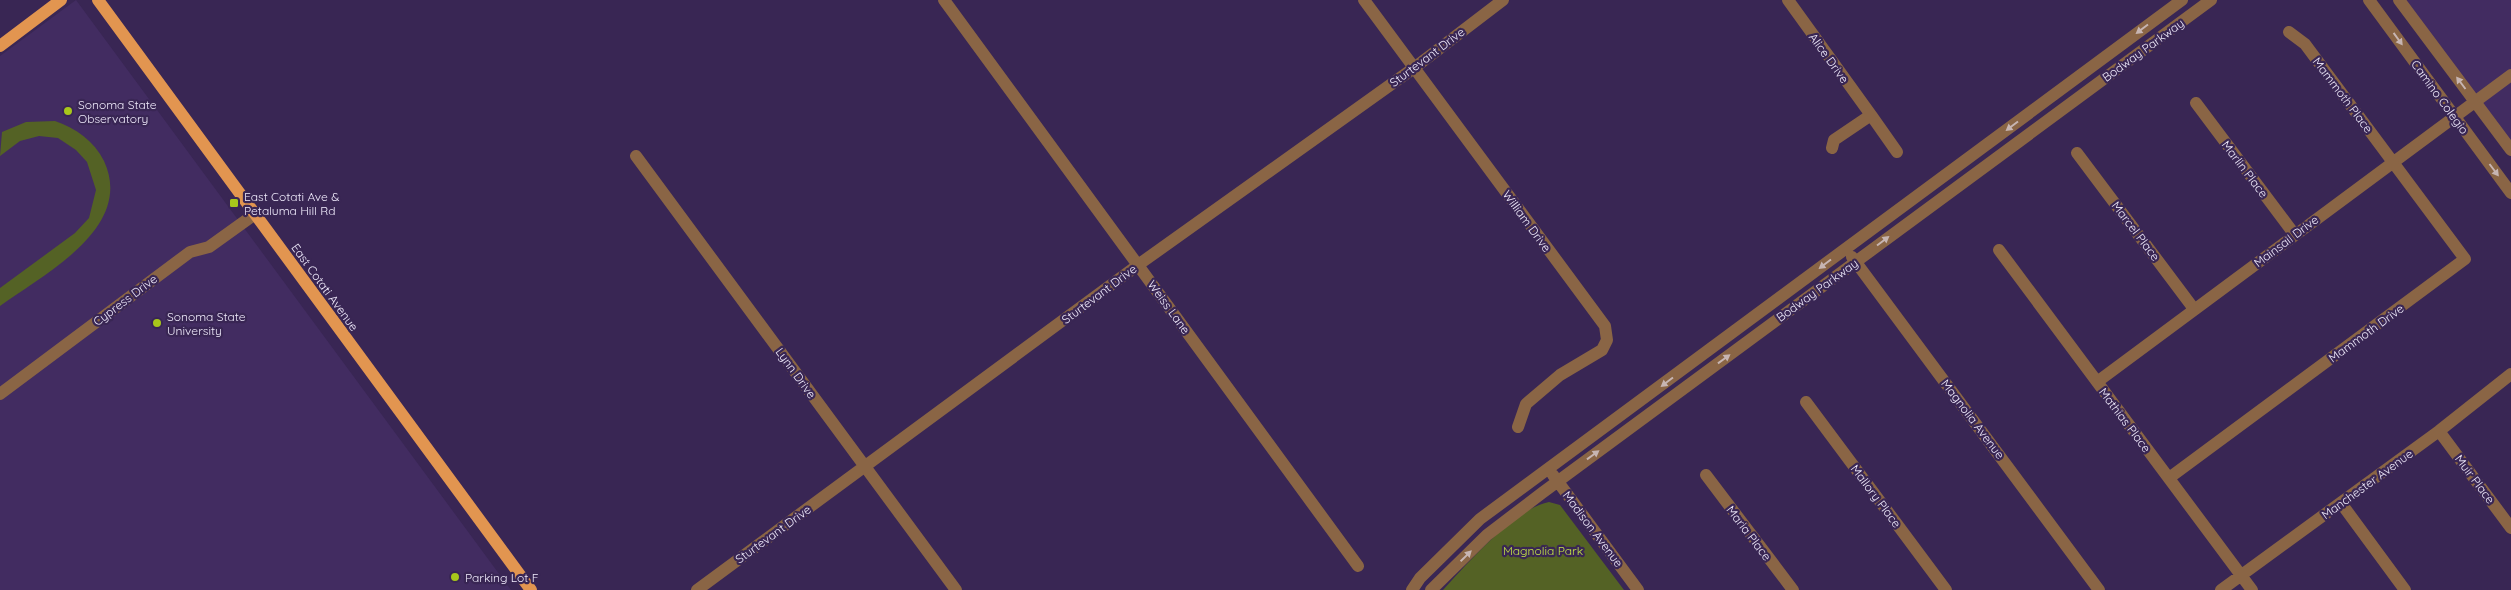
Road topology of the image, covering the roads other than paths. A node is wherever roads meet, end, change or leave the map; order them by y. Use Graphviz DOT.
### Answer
graph roads {
  1 [pos="61,0"];
  2 [pos="98,0"];
  3 [pos="944,0"];
  4 [pos="1364,0"];
  5 [pos="1503,0"];
  6 [pos="1788,0"];
  7 [pos="2182,0"];
  8 [pos="2211,0"];
  9 [pos="2369,0"];
  10 [pos="2399,0"];
  11 [pos="2289,32"];
  12 [pos="0,46"];
  13 [pos="1414,68"];
  14 [pos="2511,75"];
  15 [pos="2475,101"];
  16 [pos="2196,103"];
  17 [pos="1870,115"];
  18 [pos="2454,117"];
  19 [pos="1832,148"];
  20 [pos="2511,150"];
  21 [pos="1896,152"];
  22 [pos="2078,153"];
  23 [pos="636,156"];
  24 [pos="2393,162"];
  25 [pos="2511,193"];
  26 [pos="255,214"];
  27 [pos="2295,235"];
  28 [pos="1846,249"];
  29 [pos="1999,250"];
  30 [pos="1856,262"];
  31 [pos="1138,265"];
  32 [pos="2194,309"];
  33 [pos="2511,374"];
  34 [pos="2097,382"];
  35 [pos="0,394"];
  36 [pos="1806,402"];
  37 [pos="1518,427"];
  38 [pos="2439,431"];
  39 [pos="865,468"];
  40 [pos="1549,468"];
  41 [pos="1706,475"];
  42 [pos="2169,478"];
  43 [pos="1558,481"];
  44 [pos="2341,504"];
  45 [pos="2511,528"];
  46 [pos="1358,566"];
  47 [pos="2241,575"];
  48 [pos="531,590"];
  49 [pos="697,590"];
  50 [pos="956,590"];
  51 [pos="1412,590"];
  52 [pos="1431,590"];
  53 [pos="1638,590"];
  54 [pos="1792,590"];
  55 [pos="1946,590"];
  56 [pos="2099,590"];
  57 [pos="2221,590"];
  58 [pos="2252,590"];
  59 [pos="2405,590"];
  1 -- 12 [label="main road"];
  2 -- 26 [label="main road, East Cotati Avenue"];
  3 -- 31 [label="street, Weiss Lane"];
  4 -- 13 [label="street, William Drive"];
  5 -- 13 [label="street, Sturtevant Drive"];
  6 -- 17 [label="street, Alice Drive"];
  7 -- 28 [label="street, Bodway Parkway, one-way"];
  30 -- 8 [label="street, Bodway Parkway, one-way"];
  9 -- 18 [label="street, Camino Colegio, one-way"];
  15 -- 10 [label="street, Camino Colegio, one-way"];
  11 -- 24 [label="street, Mammoth Place"];
  13 -- 31 [label="street, Sturtevant Drive"];
  13 -- 37 [label="street, William Drive"];
  14 -- 15 [label="street, Mainsail Drive"];
  15 -- 18 [label="street, Mainsail Drive"];
  15 -- 20 [label="street, Camino Colegio"];
  16 -- 27 [label="street, Marlin Place"];
  17 -- 19 [label="street"];
  17 -- 21 [label="street, Alice Drive"];
  18 -- 24 [label="street, Mainsail Drive"];
  18 -- 25 [label="street, Camino Colegio, one-way"];
  22 -- 32 [label="street, Marcel Place"];
  23 -- 39 [label="street, Lynn Drive"];
  24 -- 27 [label="street, Mainsail Drive"];
  24 -- 42 [label="street, Mammoth Drive"];
  26 -- 35 [label="street, Cypress Drive"];
  26 -- 48 [label="main road, East Cotati Avenue"];
  27 -- 32 [label="street, Mainsail Drive"];
  28 -- 30 [label="street, Magnolia Avenue"];
  28 -- 40 [label="street, Bodway Parkway, one-way"];
  29 -- 34 [label="street, Mathias Place"];
  43 -- 30 [label="street, Bodway Parkway, one-way"];
  30 -- 56 [label="street, Magnolia Avenue"];
  31 -- 39 [label="street, Sturtevant Drive"];
  31 -- 46 [label="street, Weiss Lane"];
  32 -- 34 [label="street, Mainsail Drive"];
  33 -- 38 [label="street, Manchester Avenue"];
  34 -- 42 [label="street, Mathias Place"];
  36 -- 55 [label="street, Mallory Place"];
  38 -- 44 [label="street, Manchester Avenue"];
  38 -- 45 [label="street, Muir Place"];
  39 -- 49 [label="street, Sturtevant Drive"];
  39 -- 50 [label="street, Lynn Drive"];
  40 -- 43 [label="street, Madison Avenue"];
  40 -- 51 [label="street, Bodway Parkway"];
  41 -- 54 [label="street, Maria Place"];
  42 -- 47 [label="street, Mathias Place"];
  52 -- 43 [label="street, Bodway Parkway, one-way"];
  43 -- 53 [label="street, Madison Avenue"];
  44 -- 47 [label="street, Manchester Avenue"];
  44 -- 59 [label="street"];
  47 -- 57 [label="street, Manchester Avenue"];
  47 -- 58 [label="street, Mathias Place"];
}
